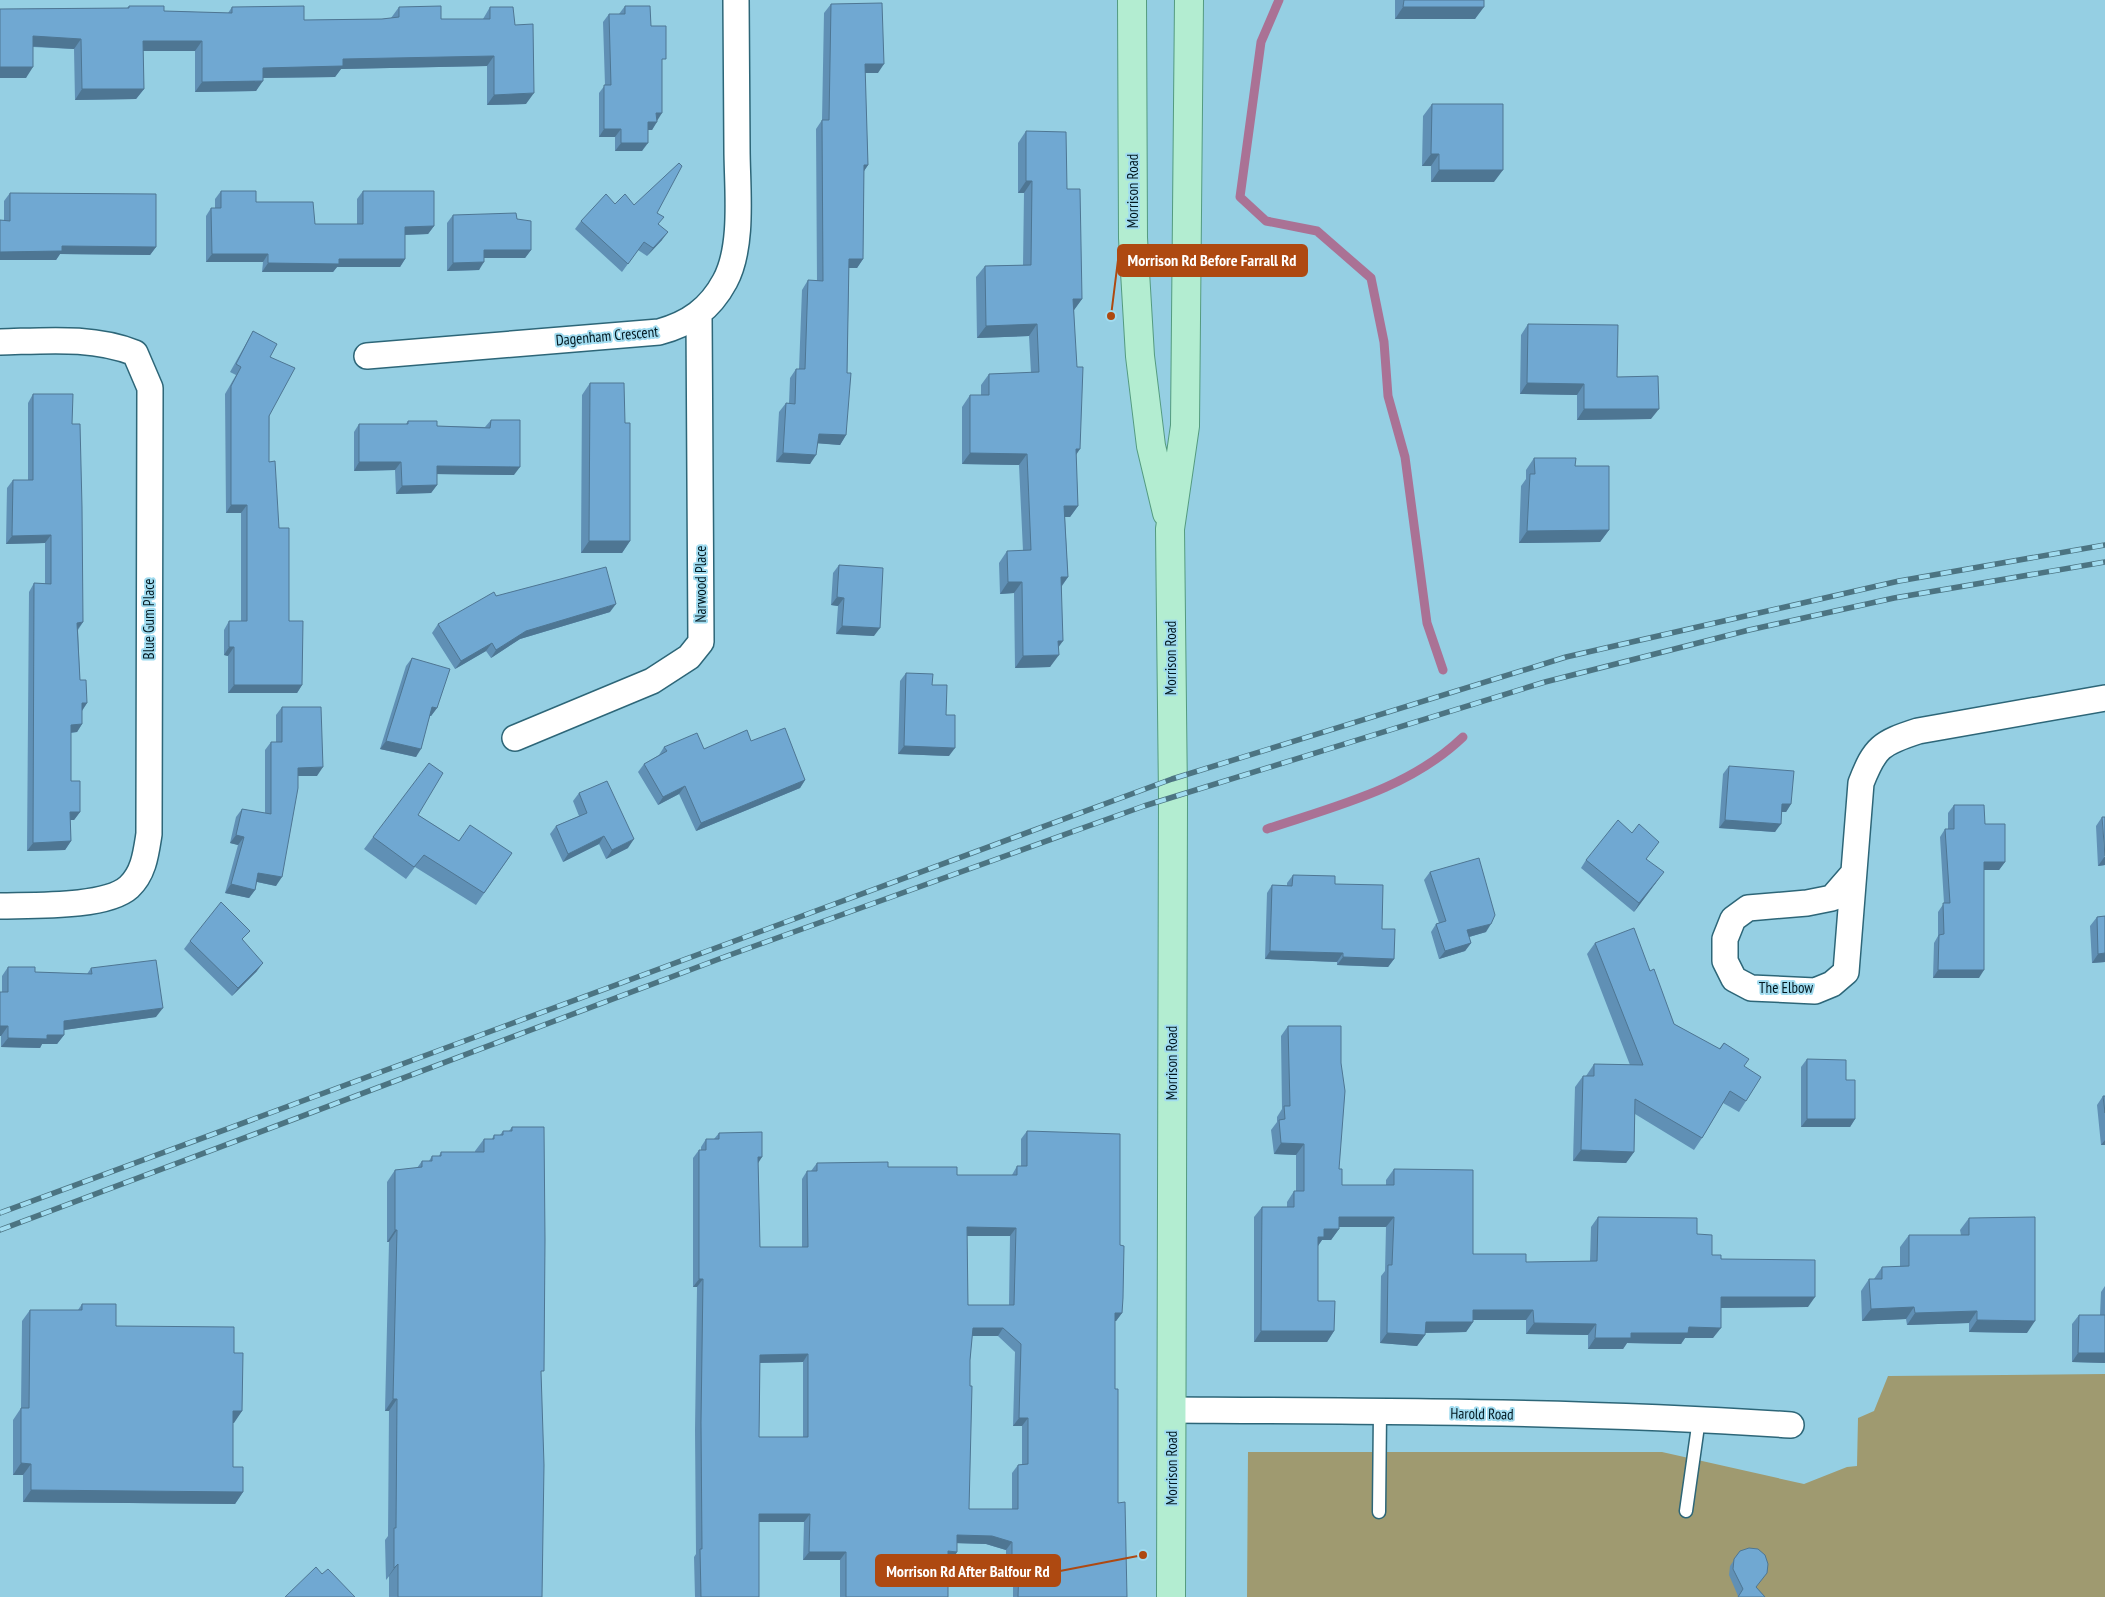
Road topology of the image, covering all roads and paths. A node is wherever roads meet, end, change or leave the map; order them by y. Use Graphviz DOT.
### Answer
graph roads {
  1 [pos="736,0"];
  2 [pos="1132,0"];
  3 [pos="1189,0"];
  4 [pos="699,315"];
  5 [pos="0,342"];
  6 [pos="367,356"];
  7 [pos="1170,529"];
  8 [pos="2105,698"];
  9 [pos="516,738"];
  10 [pos="1852,875"];
  11 [pos="0,906"];
  12 [pos="1172,1410"];
  13 [pos="1380,1411"];
  14 [pos="1699,1419"];
  15 [pos="1791,1425"];
  16 [pos="1686,1511"];
  17 [pos="1379,1512"];
  18 [pos="1171,1597"];
  1 -- 4 [label="street, Dagenham Crescent"];
  2 -- 7 [label="main road, Morrison Road"];
  3 -- 7 [label="main road, Morrison Road"];
  4 -- 6 [label="street, Dagenham Crescent"];
  4 -- 9 [label="street, Narwood Place"];
  5 -- 11 [label="street, Blue Gum Place"];
  7 -- 12 [label="main road, Morrison Road"];
  8 -- 10 [label="street, The Elbow"];
  10 -- 10 [label="street, The Elbow"];
  12 -- 13 [label="street, Harold Road"];
  12 -- 18 [label="main road, Morrison Road"];
  13 -- 14 [label="street, Harold Road"];
  13 -- 17 [label="lane"];
  14 -- 15 [label="street, Harold Road"];
  14 -- 16 [label="lane"];
}
